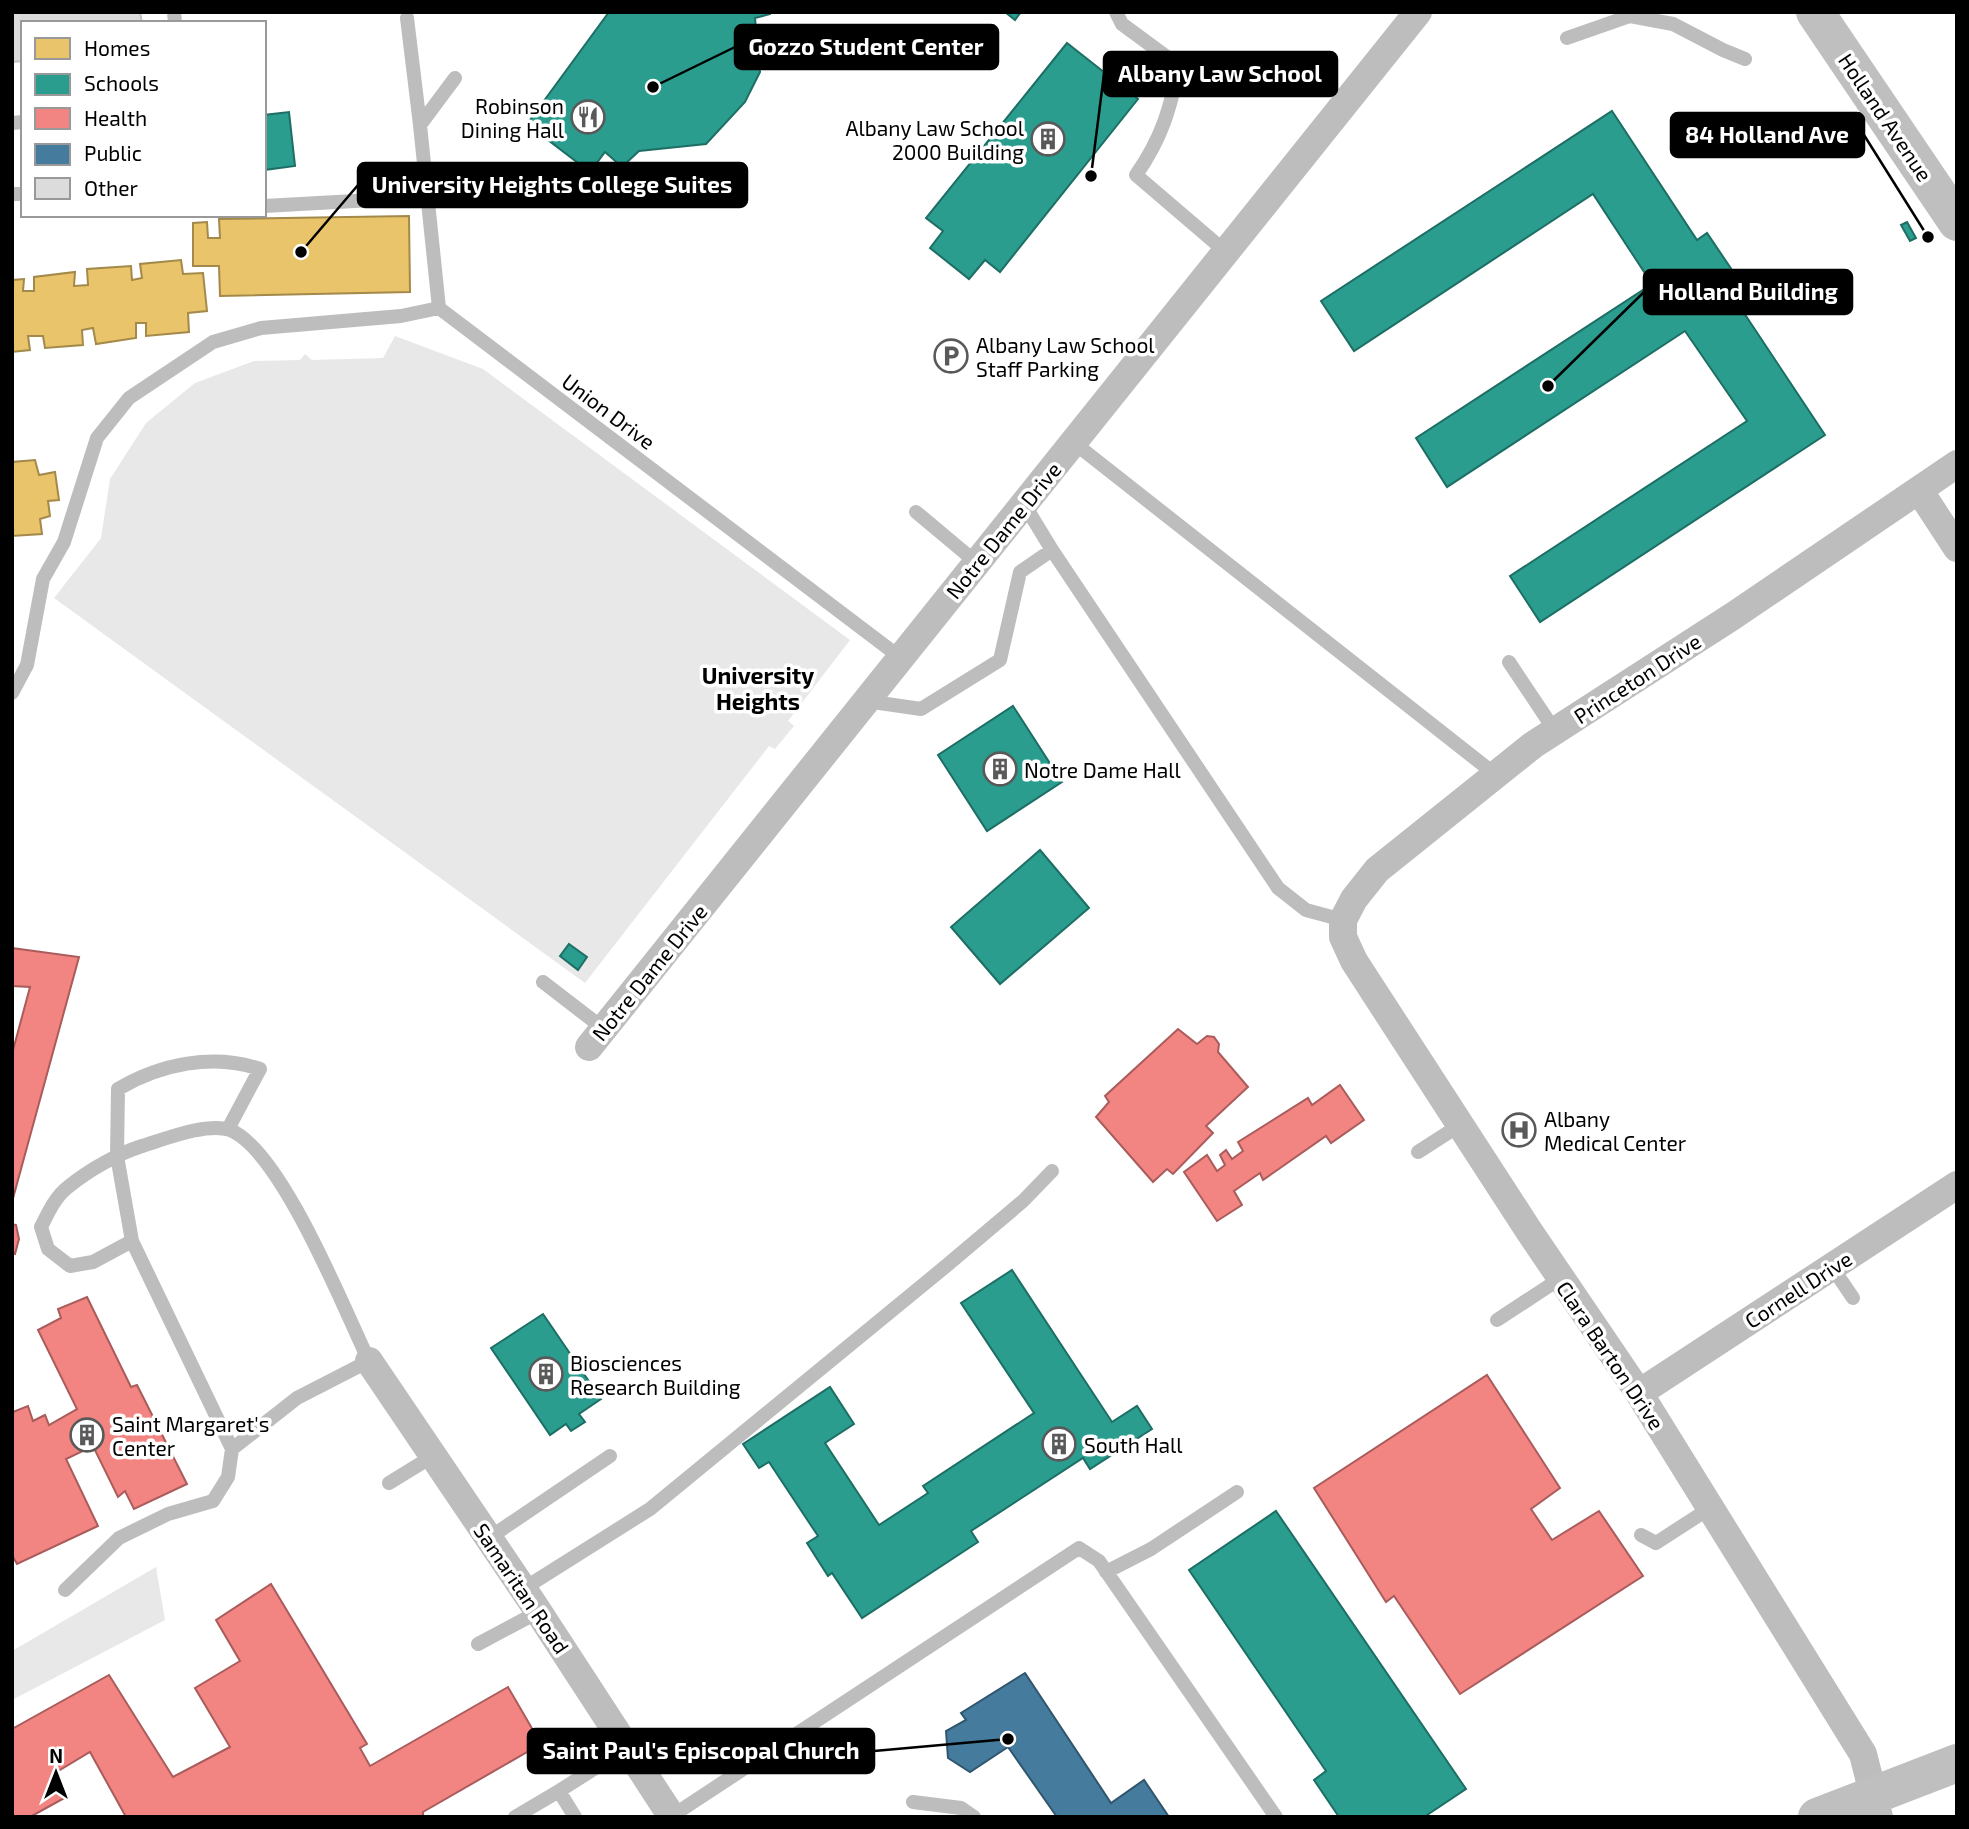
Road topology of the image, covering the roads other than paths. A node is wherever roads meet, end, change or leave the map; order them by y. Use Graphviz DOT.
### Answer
graph roads {
  1 [pos="1116,12"];
  2 [pos="1815,12"];
  3 [pos="1409,16"];
  4 [pos="1675,18"];
  5 [pos="407,19"];
  6 [pos="1567,38"];
  7 [pos="1745,59"];
  8 [pos="455,78"];
  9 [pos="420,125"];
  10 [pos="427,197"];
  11 [pos="266,206"];
  12 [pos="1957,222"];
  13 [pos="1226,252"];
  14 [pos="439,308"];
  15 [pos="1073,442"];
  16 [pos="1957,464"];
  17 [pos="1919,490"];
  18 [pos="1024,504"];
  19 [pos="916,512"];
  20 [pos="1957,548"];
  21 [pos="1052,550"];
  22 [pos="976,563"];
  23 [pos="901,658"];
  24 [pos="1509,662"];
  25 [pos="12,693"];
  26 [pos="866,701"];
  27 [pos="1555,731"];
  28 [pos="1496,775"];
  29 [pos="1343,920"];
  30 [pos="543,982"];
  31 [pos="597,1038"];
  32 [pos="1460,1125"];
  33 [pos="228,1129"];
  34 [pos="1418,1152"];
  35 [pos="117,1156"];
  36 [pos="1052,1171"];
  37 [pos="1957,1185"];
  38 [pos="132,1241"];
  39 [pos="1832,1267"];
  40 [pos="1560,1278"];
  41 [pos="1853,1298"];
  42 [pos="1497,1320"];
  43 [pos="369,1361"];
  44 [pos="1639,1394"];
  45 [pos="232,1449"];
  46 [pos="433,1456"];
  47 [pos="610,1456"];
  48 [pos="390,1483"];
  49 [pos="1237,1492"];
  50 [pos="1710,1508"];
  51 [pos="1641,1535"];
  52 [pos="489,1538"];
  53 [pos="1106,1572"];
  54 [pos="65,1590"];
  55 [pos="530,1600"];
  56 [pos="478,1644"];
  57 [pos="627,1748"];
  58 [pos="1957,1763"];
  59 [pos="559,1791"];
  60 [pos="913,1802"];
  61 [pos="1876,1806"];
  62 [pos="672,1816"];
  63 [pos="515,1817"];
  64 [pos="575,1817"];
  65 [pos="974,1817"];
  66 [pos="1276,1817"];
  67 [pos="1817,1817"];
  1 -- 13 [label="lane"];
  2 -- 12 [label="street, Holland Avenue"];
  3 -- 13 [label="street, Notre Dame Drive"];
  4 -- 6 [label="lane"];
  4 -- 7 [label="lane"];
  5 -- 9 [label="lane"];
  8 -- 9 [label="lane"];
  9 -- 10 [label="lane"];
  10 -- 11 [label="lane"];
  10 -- 14 [label="lane"];
  13 -- 15 [label="street, Notre Dame Drive"];
  14 -- 23 [label="lane, Union Drive"];
  14 -- 25 [label="lane"];
  15 -- 18 [label="street, Notre Dame Drive"];
  15 -- 28 [label="lane"];
  16 -- 17 [label="street, Princeton Drive"];
  17 -- 20 [label="street"];
  17 -- 27 [label="street, Princeton Drive"];
  18 -- 21 [label="lane"];
  18 -- 22 [label="street, Notre Dame Drive"];
  19 -- 22 [label="lane"];
  21 -- 26 [label="lane"];
  21 -- 29 [label="lane"];
  22 -- 23 [label="street, Notre Dame Drive"];
  23 -- 26 [label="street, Notre Dame Drive"];
  24 -- 27 [label="lane"];
  26 -- 31 [label="street, Notre Dame Drive"];
  27 -- 28 [label="street, Princeton Drive"];
  28 -- 29 [label="street, Princeton Drive"];
  29 -- 32 [label="street, Clara Barton Drive"];
  30 -- 31 [label="lane"];
  32 -- 34 [label="lane"];
  32 -- 40 [label="street, Clara Barton Drive"];
  33 -- 35 [label="lane"];
  33 -- 35 [label="lane"];
  33 -- 43 [label="lane"];
  35 -- 38 [label="lane"];
  35 -- 38 [label="lane"];
  36 -- 55 [label="lane"];
  37 -- 39 [label="street, Cornell Drive"];
  38 -- 45 [label="lane"];
  39 -- 41 [label="lane"];
  39 -- 44 [label="street, Cornell Drive"];
  40 -- 42 [label="lane"];
  40 -- 44 [label="street, Clara Barton Drive"];
  43 -- 45 [label="lane"];
  43 -- 46 [label="street, Samaritan Road"];
  44 -- 50 [label="street, Clara Barton Drive"];
  45 -- 54 [label="lane"];
  46 -- 48 [label="lane"];
  46 -- 52 [label="street, Samaritan Road"];
  47 -- 52 [label="lane"];
  49 -- 53 [label="lane"];
  50 -- 51 [label="lane"];
  50 -- 61 [label="street, Clara Barton Drive"];
  52 -- 55 [label="street, Samaritan Road"];
  53 -- 62 [label="lane"];
  53 -- 66 [label="lane"];
  55 -- 56 [label="lane"];
  55 -- 57 [label="street, Samaritan Road"];
  57 -- 59 [label="lane"];
  57 -- 62 [label="street, Samaritan Road"];
  58 -- 61 [label="street"];
  59 -- 63 [label="lane"];
  59 -- 64 [label="lane"];
  60 -- 65 [label="lane"];
  61 -- 67 [label="street"];
}
